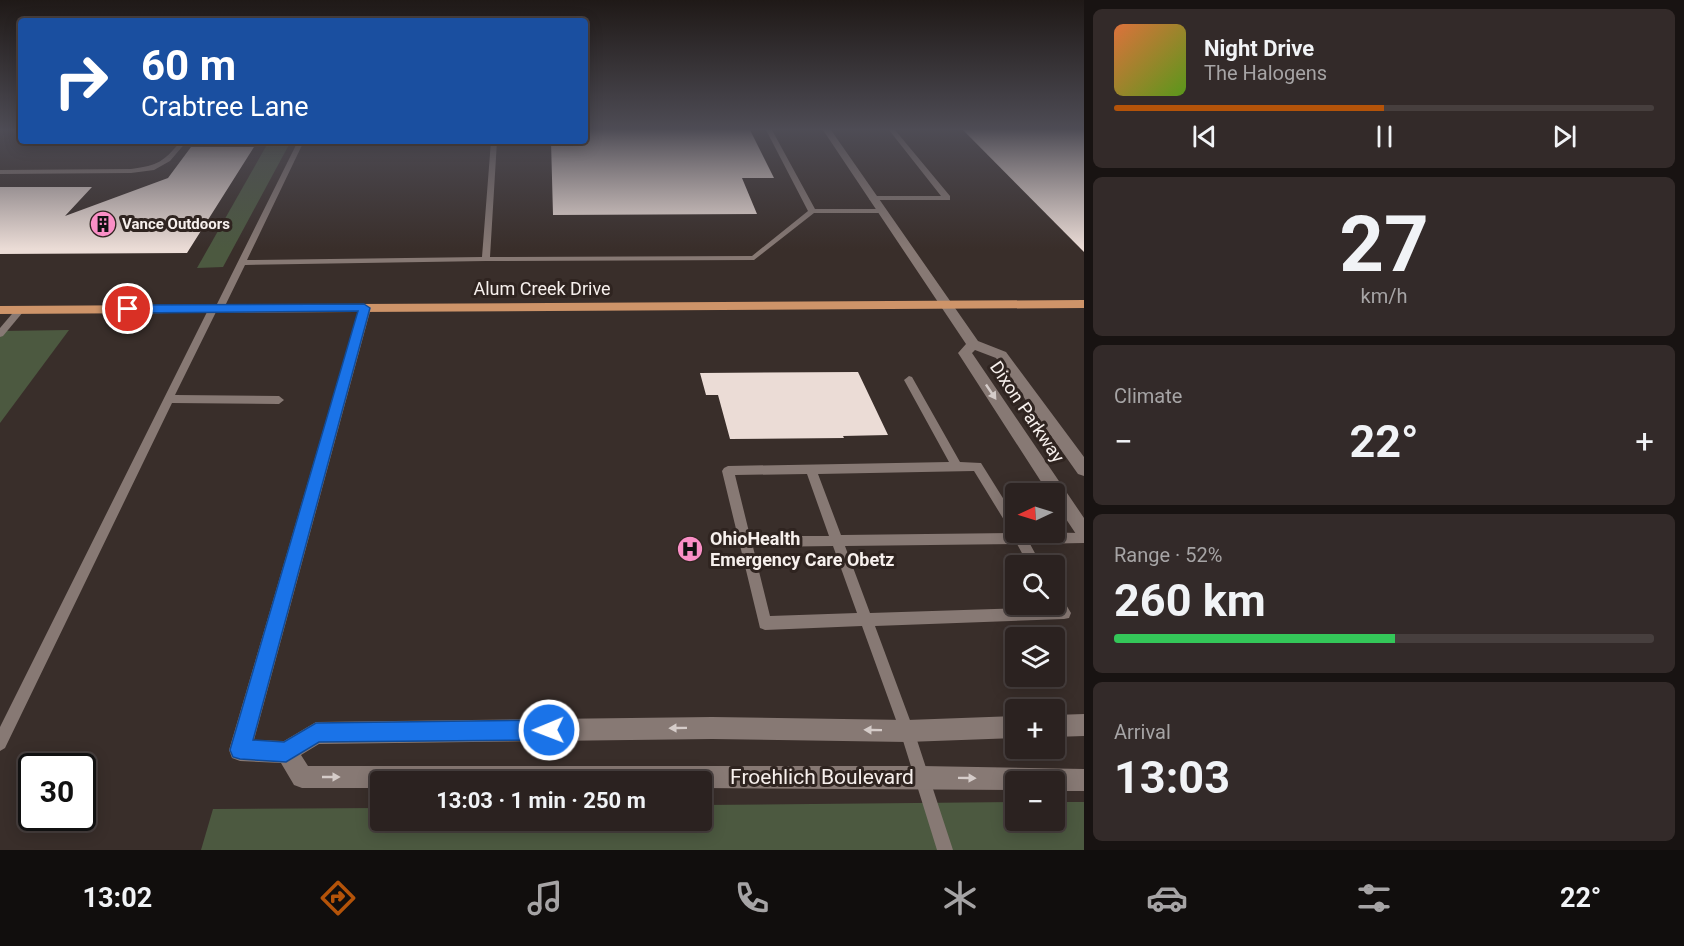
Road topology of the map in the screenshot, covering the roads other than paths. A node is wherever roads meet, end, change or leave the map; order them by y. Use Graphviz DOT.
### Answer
graph roads {
  1 [pos="141,170"];
  2 [pos="287,170"];
  3 [pos="492,170"];
  4 [pos="790,170"];
  5 [pos="854,170"];
  6 [pos="924,170"];
  7 [pos="0,172"];
  8 [pos="873,198"];
  9 [pos="812,212"];
  10 [pos="882,212"];
  11 [pos="486,260"];
  12 [pos="242,263"];
  13 [pos="945,304"];
  14 [pos="1084,304"];
  15 [pos="217,308"];
  16 [pos="364,308"];
  17 [pos="0,310"];
  18 [pos="20,310"];
  19 [pos="0,334"];
  20 [pos="973,344"];
  21 [pos="909,380"];
  22 [pos="169,399"];
  23 [pos="279,400"];
  24 [pos="957,466"];
  25 [pos="811,469"];
  26 [pos="1084,470"];
  27 [pos="1005,512"];
  28 [pos="1084,532"];
  29 [pos="1005,535"];
  30 [pos="1065,537"];
  31 [pos="1084,538"];
  32 [pos="837,541"];
  33 [pos="746,542"];
  34 [pos="1005,614"];
  35 [pos="866,618"];
  36 [pos="1084,725"];
  37 [pos="1065,726"];
  38 [pos="1005,727"];
  39 [pos="906,731"];
  40 [pos="0,743"];
  41 [pos="286,752"];
  42 [pos="922,777"];
  43 [pos="1084,780"];
  44 [pos="945,850"];
  1 -- 7 [label="lane"];
  2 -- 12 [label="lane"];
  3 -- 11 [label="lane"];
  4 -- 9 [label="lane"];
  5 -- 8 [label="street"];
  6 -- 8 [label="lane"];
  8 -- 10 [label="street"];
  9 -- 10 [label="lane"];
  9 -- 11 [label="lane"];
  10 -- 13 [label="street"];
  11 -- 12 [label="lane"];
  12 -- 15 [label="lane"];
  13 -- 14 [label="main road, Alum Creek Drive"];
  13 -- 16 [label="main road, Alum Creek Drive"];
  13 -- 20 [label="street"];
  15 -- 16 [label="main road, Alum Creek Drive"];
  15 -- 18 [label="main road, Alum Creek Drive"];
  15 -- 22 [label="lane"];
  16 -- 41 [label="street"];
  17 -- 18 [label="main road, Alum Creek Drive"];
  18 -- 19 [label="lane"];
  20 -- 26 [label="street, Dixon Parkway"];
  20 -- 28 [label="street, Dixon Parkway, one-way"];
  21 -- 24 [label="lane"];
  22 -- 23 [label="lane"];
  22 -- 40 [label="lane"];
  24 -- 25 [label="lane"];
  24 -- 27 [label="lane"];
  25 -- 32 [label="lane"];
  25 -- 33 [label="lane"];
  29 -- 32 [label="lane"];
  30 -- 31 [label="lane"];
  32 -- 33 [label="lane"];
  32 -- 35 [label="lane"];
  33 -- 35 [label="lane"];
  34 -- 35 [label="lane"];
  35 -- 39 [label="lane"];
  36 -- 37 [label="street"];
  38 -- 39 [label="street"];
  39 -- 41 [label="street, one-way"];
  39 -- 42 [label="lane"];
  41 -- 42 [label="street, Froehlich Boulevard, one-way"];
  42 -- 43 [label="street, Froehlich Boulevard, one-way"];
  42 -- 44 [label="lane"];
}
